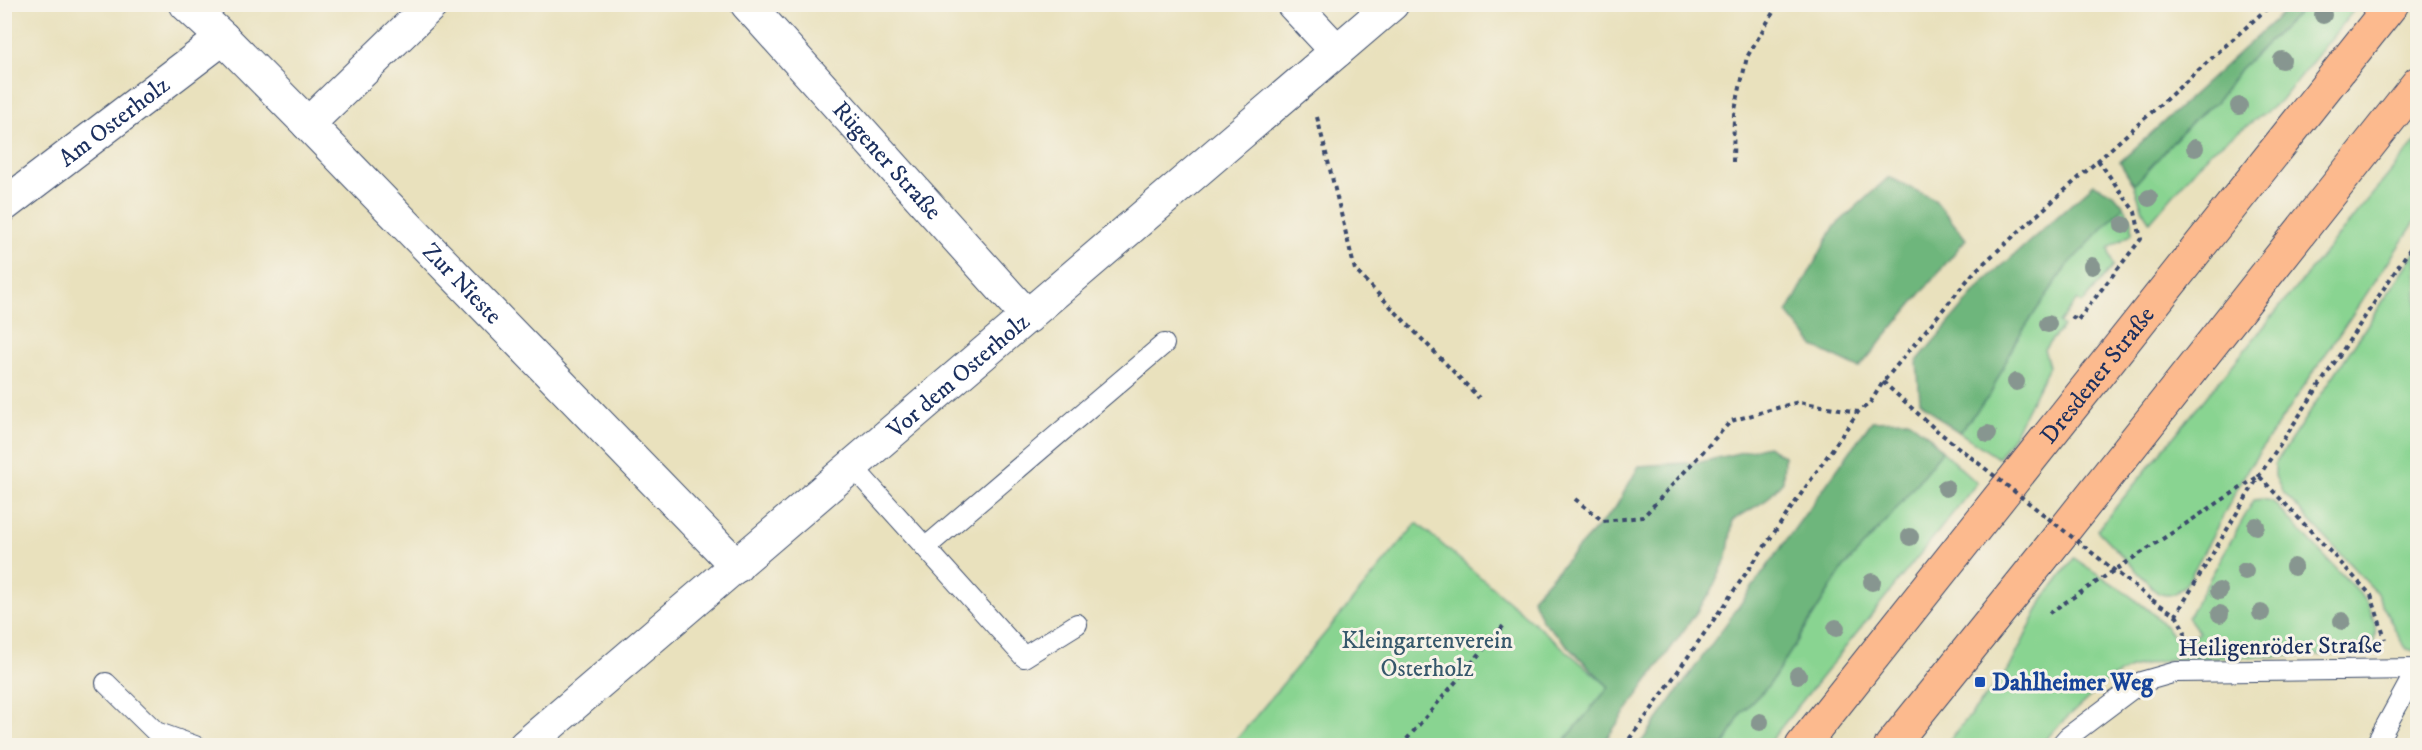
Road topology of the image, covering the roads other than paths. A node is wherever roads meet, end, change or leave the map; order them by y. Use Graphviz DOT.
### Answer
graph roads {
  1 [pos="186,4"];
  2 [pos="432,4"];
  3 [pos="747,4"];
  4 [pos="1293,4"];
  5 [pos="1392,4"];
  6 [pos="2392,4"];
  7 [pos="224,38"];
  8 [pos="1337,51"];
  9 [pos="2418,83"];
  10 [pos="309,124"];
  11 [pos="4,205"];
  12 [pos="1028,317"];
  13 [pos="1164,344"];
  14 [pos="853,467"];
  15 [pos="926,548"];
  16 [pos="737,566"];
  17 [pos="1077,624"];
  18 [pos="2417,669"];
  19 [pos="106,683"];
  20 [pos="195,746"];
  21 [pos="525,746"];
  22 [pos="1802,746"];
  23 [pos="1891,746"];
  24 [pos="2061,746"];
  25 [pos="2375,746"];
  1 -- 7 [label="street, Zur Nieste"];
  2 -- 10 [label="street"];
  3 -- 12 [label="street, Rügener Straße"];
  4 -- 8 [label="street"];
  5 -- 8 [label="street, Vor dem Osterholz"];
  6 -- 22 [label="main road, Dresdener Straße"];
  7 -- 10 [label="street, Zur Nieste"];
  7 -- 11 [label="street, Am Osterholz"];
  8 -- 12 [label="street, Vor dem Osterholz"];
  9 -- 23 [label="main road"];
  10 -- 16 [label="street, Zur Nieste"];
  12 -- 14 [label="street, Vor dem Osterholz"];
  13 -- 15 [label="lane"];
  14 -- 15 [label="lane"];
  14 -- 16 [label="street, Vor dem Osterholz"];
  15 -- 17 [label="lane"];
  16 -- 21 [label="street, Vor dem Osterholz"];
  18 -- 24 [label="lane, Heiligenröder Straße"];
  18 -- 25 [label="lane, Heiligenröder Straße"];
  19 -- 20 [label="lane"];
}
